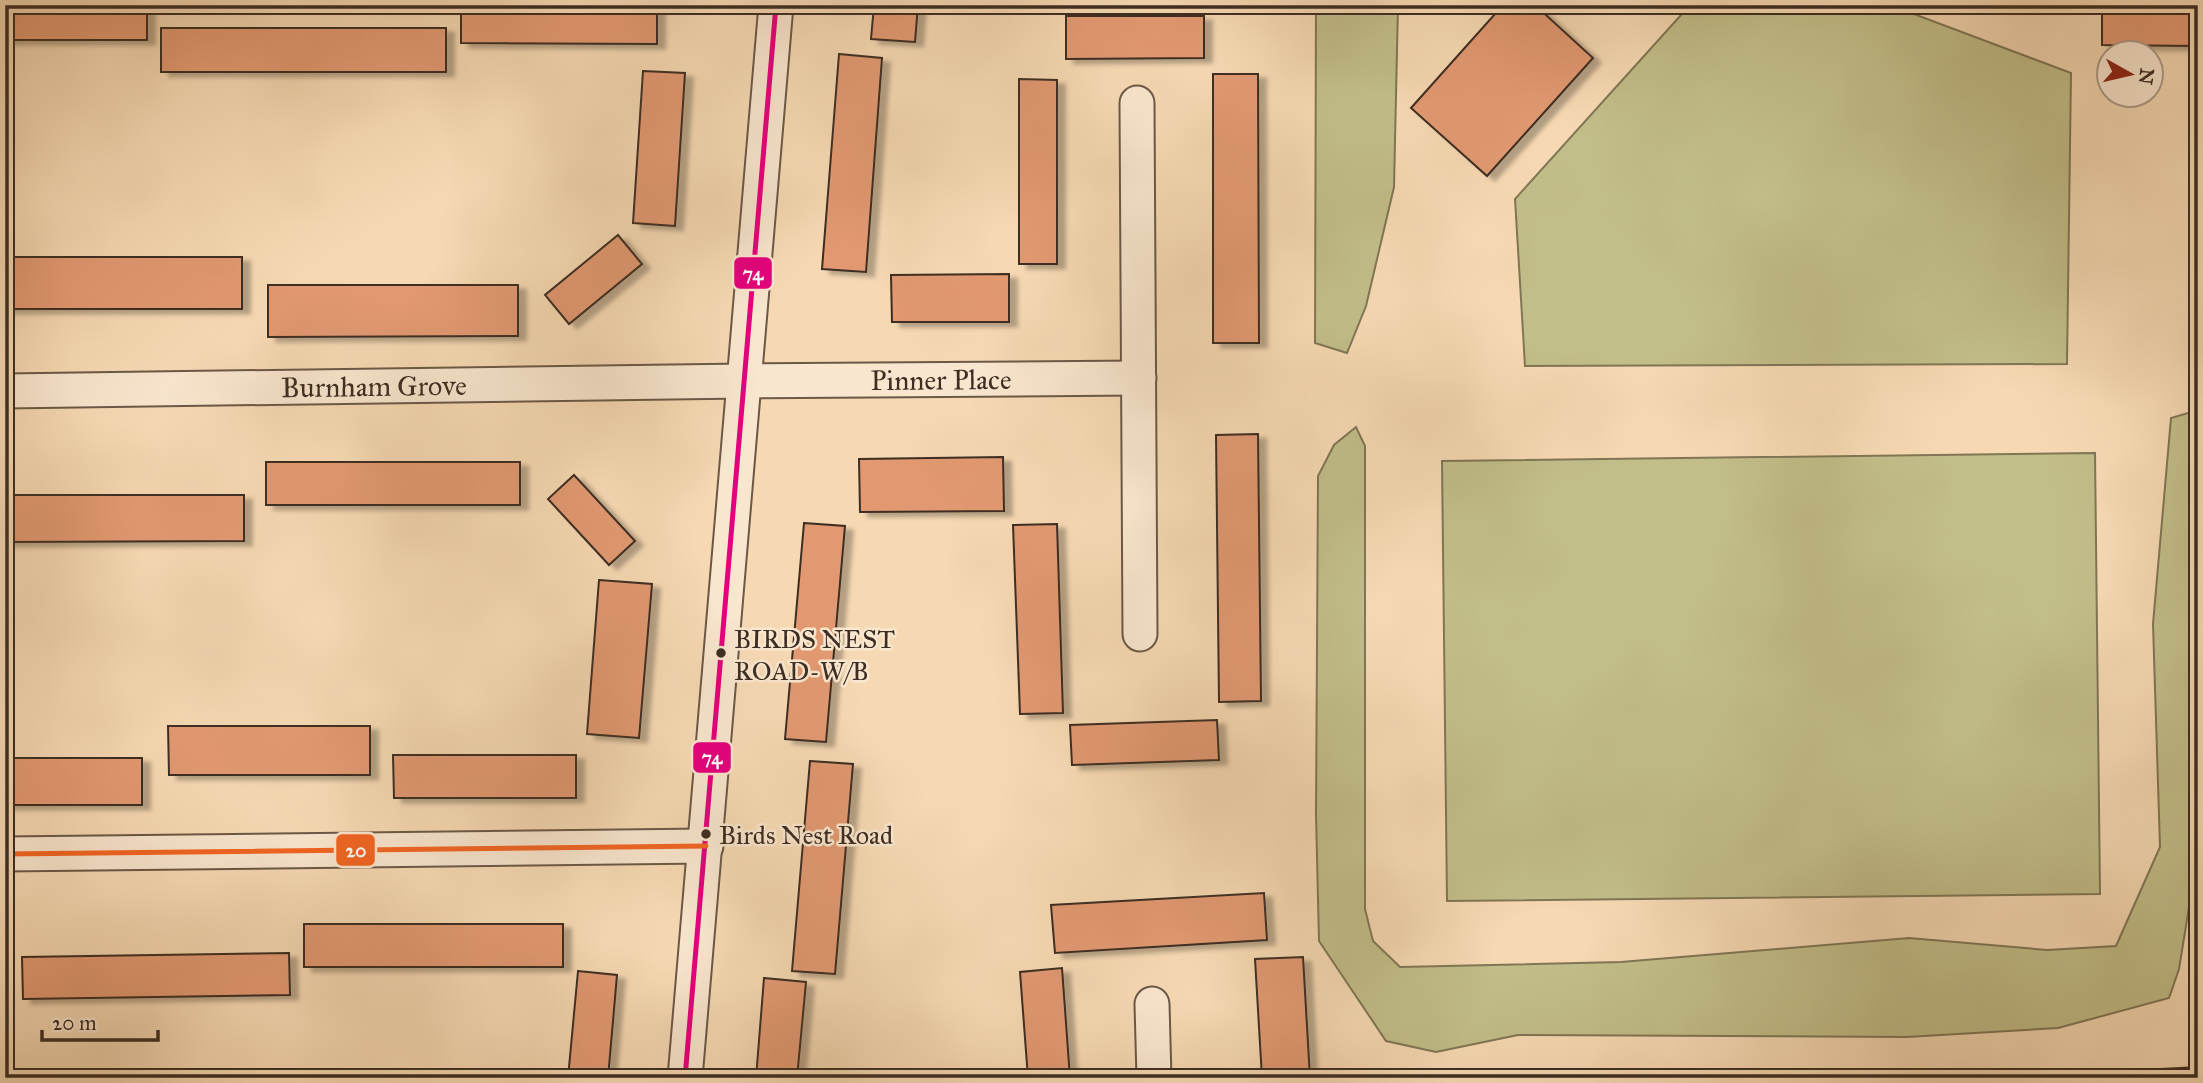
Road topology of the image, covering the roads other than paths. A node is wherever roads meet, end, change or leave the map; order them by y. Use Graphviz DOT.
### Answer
graph roads {
  1 [pos="776,5"];
  2 [pos="1137,103"];
  3 [pos="1139,378"];
  4 [pos="744,381"];
  5 [pos="5,391"];
  6 [pos="1140,634"];
  7 [pos="706,846"];
  8 [pos="5,854"];
  9 [pos="1152,1004"];
  10 [pos="685,1078"];
  11 [pos="1154,1078"];
  1 -- 4 [label="street"];
  2 -- 3 [label="street"];
  3 -- 4 [label="street, Pinner Place"];
  3 -- 6 [label="street"];
  4 -- 5 [label="street, Burnham Grove"];
  4 -- 7 [label="street"];
  7 -- 8 [label="street"];
  7 -- 10 [label="street"];
  9 -- 11 [label="street"];
}
